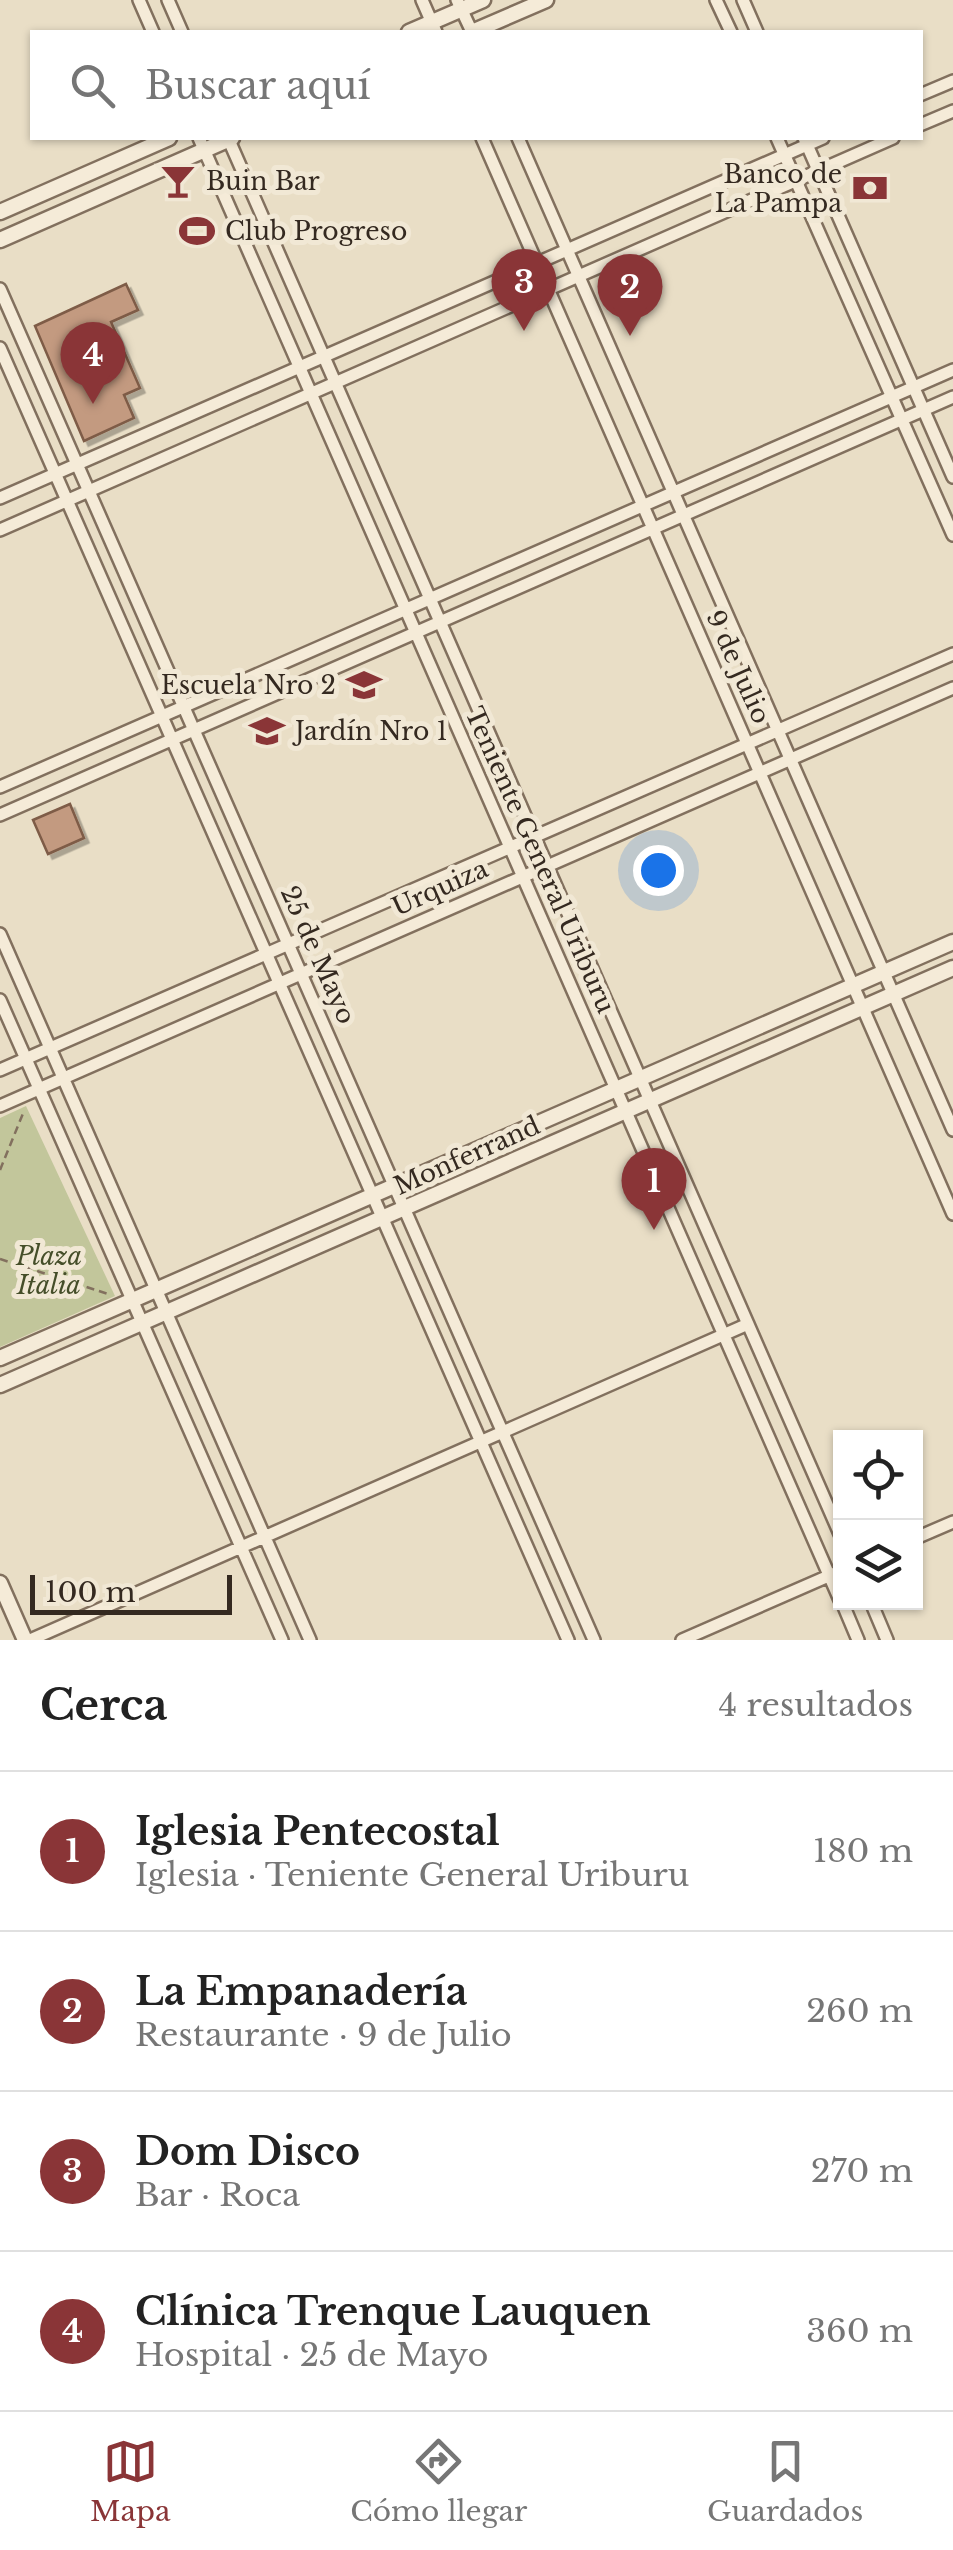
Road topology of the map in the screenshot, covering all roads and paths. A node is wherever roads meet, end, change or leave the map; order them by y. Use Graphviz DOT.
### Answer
graph roads {
  1 [pos="138,0"];
  2 [pos="168,0"];
  3 [pos="422,0"];
  4 [pos="483,0"];
  5 [pos="546,0"];
  6 [pos="716,0"];
  7 [pos="743,0"];
  8 [pos="460,5"];
  9 [pos="434,28"];
  10 [pos="152,30"];
  11 [pos="181,30"];
  12 [pos="471,30"];
  13 [pos="477,30"];
  14 [pos="730,30"];
  15 [pos="756,30"];
  16 [pos="953,81"];
  17 [pos="923,94"];
  18 [pos="953,111"];
  19 [pos="923,124"];
  20 [pos="164,140"];
  21 [pos="231,140"];
  22 [pos="483,140"];
  23 [pos="519,140"];
  24 [pos="778,140"];
  25 [pos="887,140"];
  26 [pos="805,141"];
  27 [pos="202,144"];
  28 [pos="785,154"];
  29 [pos="818,170"];
  30 [pos="796,180"];
  31 [pos="0,212"];
  32 [pos="0,240"];
  33 [pos="567,250"];
  34 [pos="536,263"];
  35 [pos="578,276"];
  36 [pos="0,289"];
  37 [pos="548,289"];
  38 [pos="0,348"];
  39 [pos="324,356"];
  40 [pos="299,366"];
  41 [pos="953,370"];
  42 [pos="336,382"];
  43 [pos="913,387"];
  44 [pos="311,393"];
  45 [pos="892,397"];
  46 [pos="953,398"];
  47 [pos="924,410"];
  48 [pos="902,420"];
  49 [pos="77,464"];
  50 [pos="55,474"];
  51 [pos="953,477"];
  52 [pos="89,491"];
  53 [pos="674,492"];
  54 [pos="0,498"];
  55 [pos="67,500"];
  56 [pos="643,506"];
  57 [pos="684,516"];
  58 [pos="653,529"];
  59 [pos="0,530"];
  60 [pos="953,535"];
  61 [pos="430,599"];
  62 [pos="406,610"];
  63 [pos="441,622"];
  64 [pos="416,633"];
  65 [pos="953,654"];
  66 [pos="953,688"];
  67 [pos="184,707"];
  68 [pos="162,716"];
  69 [pos="194,730"];
  70 [pos="778,730"];
  71 [pos="172,740"];
  72 [pos="747,744"];
  73 [pos="790,759"];
  74 [pos="760,772"];
  75 [pos="0,787"];
  76 [pos="0,815"];
  77 [pos="535,837"];
  78 [pos="510,847"];
  79 [pos="548,866"];
  80 [pos="523,876"];
  81 [pos="0,934"];
  82 [pos="953,942"];
  83 [pos="288,944"];
  84 [pos="266,954"];
  85 [pos="953,968"];
  86 [pos="884,972"];
  87 [pos="301,974"];
  88 [pos="279,984"];
  89 [pos="853,986"];
  90 [pos="893,994"];
  91 [pos="0,1000"];
  92 [pos="863,1008"];
  93 [pos="50,1048"];
  94 [pos="26,1059"];
  95 [pos="0,1070"];
  96 [pos="63,1078"];
  97 [pos="640,1078"];
  98 [pos="39,1089"];
  99 [pos="616,1089"];
  100 [pos="650,1100"];
  101 [pos="0,1106"];
  102 [pos="26,1106"];
  103 [pos="626,1111"];
  104 [pos="953,1130"];
  105 [pos="0,1170"];
  106 [pos="394,1186"];
  107 [pos="372,1196"];
  108 [pos="404,1208"];
  109 [pos="953,1214"];
  110 [pos="382,1218"];
  111 [pos="0,1259"];
  112 [pos="156,1290"];
  113 [pos="115,1296"];
  114 [pos="132,1300"];
  115 [pos="166,1312"];
  116 [pos="142,1323"];
  117 [pos="748,1324"];
  118 [pos="724,1335"];
  119 [pos="0,1358"];
  120 [pos="0,1385"];
  121 [pos="503,1432"];
  122 [pos="481,1442"];
  123 [pos="834,1520"];
  124 [pos="953,1522"];
  125 [pos="923,1535"];
  126 [pos="265,1537"];
  127 [pos="241,1547"];
  128 [pos="833,1569"];
  129 [pos="833,1574"];
  130 [pos="0,1583"];
  131 [pos="845,1610"];
  132 [pos="874,1610"];
  133 [pos="28,1640"];
  134 [pos="282,1640"];
  135 [pos="310,1640"];
  136 [pos="568,1640"];
  137 [pos="594,1640"];
  138 [pos="682,1640"];
  139 [pos="858,1640"];
  140 [pos="887,1640"];
  1 -- 10 [label="street"];
  2 -- 11 [label="street"];
  3 -- 9 [label="street"];
  4 -- 8 [label="street"];
  5 -- 13 [label="street"];
  6 -- 14 [label="street"];
  7 -- 15 [label="street"];
  8 -- 9 [label="street"];
  8 -- 12 [label="street"];
  16 -- 17 [label="street"];
  18 -- 19 [label="street"];
  20 -- 31 [label="street"];
  21 -- 39 [label="street, Teniente General Uriburu"];
  22 -- 34 [label="street, 9 de Julio"];
  23 -- 33 [label="street, 9 de Julio"];
  24 -- 28 [label="street"];
  25 -- 29 [label="street"];
  26 -- 28 [label="street"];
  26 -- 29 [label="street"];
  27 -- 32 [label="street"];
  27 -- 40 [label="street, Teniente General Uriburu"];
  28 -- 30 [label="street"];
  28 -- 33 [label="street"];
  29 -- 30 [label="street"];
  29 -- 43 [label="street"];
  30 -- 35 [label="street"];
  30 -- 45 [label="street"];
  33 -- 34 [label="street"];
  33 -- 35 [label="street, 9 de Julio"];
  34 -- 37 [label="street, 9 de Julio"];
  34 -- 39 [label="street"];
  35 -- 37 [label="street"];
  35 -- 53 [label="street, 9 de Julio"];
  36 -- 49 [label="street, 25 de Mayo"];
  37 -- 42 [label="street"];
  37 -- 56 [label="street, 9 de Julio"];
  38 -- 50 [label="street, 25 de Mayo"];
  39 -- 40 [label="street"];
  39 -- 42 [label="street, Teniente General Uriburu"];
  40 -- 44 [label="street, Teniente General Uriburu"];
  40 -- 49 [label="street"];
  41 -- 43 [label="street"];
  42 -- 44 [label="street"];
  42 -- 61 [label="street, Teniente General Uriburu"];
  43 -- 45 [label="street"];
  43 -- 47 [label="street"];
  44 -- 52 [label="street"];
  44 -- 62 [label="street, Teniente General Uriburu"];
  45 -- 48 [label="street"];
  45 -- 53 [label="street"];
  46 -- 47 [label="street"];
  47 -- 48 [label="street"];
  47 -- 51 [label="street"];
  48 -- 57 [label="street"];
  48 -- 60 [label="street"];
  49 -- 50 [label="street"];
  49 -- 52 [label="street, 25 de Mayo"];
  50 -- 54 [label="street"];
  50 -- 55 [label="street, 25 de Mayo"];
  52 -- 55 [label="street"];
  52 -- 67 [label="street, 25 de Mayo"];
  53 -- 56 [label="street"];
  53 -- 57 [label="street, 9 de Julio"];
  55 -- 59 [label="street"];
  55 -- 68 [label="street, 25 de Mayo"];
  56 -- 58 [label="street, 9 de Julio"];
  56 -- 61 [label="street"];
  57 -- 58 [label="street"];
  57 -- 70 [label="street, 9 de Julio"];
  58 -- 63 [label="street"];
  58 -- 72 [label="street, 9 de Julio"];
  61 -- 62 [label="street"];
  61 -- 63 [label="street, Teniente General Uriburu"];
  62 -- 64 [label="street, Teniente General Uriburu"];
  62 -- 67 [label="street"];
  63 -- 64 [label="street"];
  63 -- 77 [label="street, Teniente General Uriburu"];
  64 -- 69 [label="street"];
  64 -- 78 [label="street, Teniente General Uriburu"];
  65 -- 70 [label="street, Urquiza"];
  66 -- 73 [label="street, Urquiza"];
  67 -- 68 [label="street"];
  67 -- 69 [label="street, 25 de Mayo"];
  68 -- 71 [label="street, 25 de Mayo"];
  68 -- 75 [label="street"];
  69 -- 71 [label="street"];
  69 -- 83 [label="street, 25 de Mayo"];
  70 -- 72 [label="street, Urquiza"];
  70 -- 73 [label="street, 9 de Julio"];
  71 -- 76 [label="street"];
  71 -- 84 [label="street, 25 de Mayo"];
  72 -- 74 [label="street, 9 de Julio"];
  72 -- 77 [label="street, Urquiza"];
  73 -- 74 [label="street, Urquiza"];
  73 -- 86 [label="street, 9 de Julio"];
  74 -- 79 [label="street, Urquiza"];
  74 -- 89 [label="street, 9 de Julio"];
  77 -- 78 [label="street, Urquiza"];
  77 -- 79 [label="street, Teniente General Uriburu"];
  78 -- 80 [label="street, Teniente General Uriburu"];
  78 -- 83 [label="street, Urquiza"];
  79 -- 80 [label="street, Urquiza"];
  79 -- 97 [label="street, Teniente General Uriburu"];
  80 -- 87 [label="street, Urquiza"];
  80 -- 99 [label="street, Teniente General Uriburu"];
  81 -- 93 [label="street"];
  82 -- 86 [label="street, Monferrand"];
  83 -- 84 [label="street, Urquiza"];
  83 -- 87 [label="street, 25 de Mayo"];
  84 -- 88 [label="street, 25 de Mayo"];
  84 -- 93 [label="street, Urquiza"];
  85 -- 90 [label="street, Monferrand"];
  86 -- 89 [label="street, Monferrand"];
  86 -- 90 [label="street, 9 de Julio"];
  87 -- 88 [label="street, Urquiza"];
  87 -- 106 [label="street, 25 de Mayo"];
  88 -- 96 [label="street, Urquiza"];
  88 -- 107 [label="street, 25 de Mayo"];
  89 -- 92 [label="street, 9 de Julio"];
  89 -- 97 [label="street, Monferrand"];
  90 -- 92 [label="street, Monferrand"];
  90 -- 104 [label="street, 9 de Julio"];
  91 -- 94 [label="street"];
  92 -- 100 [label="street, Monferrand"];
  92 -- 109 [label="street, 9 de Julio"];
  93 -- 94 [label="street, Urquiza"];
  93 -- 96 [label="street"];
  94 -- 95 [label="street, Urquiza"];
  94 -- 98 [label="street"];
  96 -- 98 [label="street, Urquiza"];
  96 -- 112 [label="street"];
  97 -- 99 [label="street, Monferrand"];
  97 -- 100 [label="street, Teniente General Uriburu"];
  98 -- 101 [label="street, Urquiza"];
  98 -- 114 [label="street"];
  99 -- 103 [label="street, Teniente General Uriburu"];
  99 -- 106 [label="street, Monferrand"];
  100 -- 103 [label="street, Monferrand"];
  100 -- 117 [label="street, Teniente General Uriburu"];
  102 -- 105 [label="path"];
  103 -- 108 [label="street, Monferrand"];
  103 -- 118 [label="street, Teniente General Uriburu"];
  106 -- 107 [label="street, Monferrand"];
  106 -- 108 [label="street, 25 de Mayo"];
  107 -- 110 [label="street, 25 de Mayo"];
  107 -- 112 [label="street, Monferrand"];
  108 -- 110 [label="street, Monferrand"];
  108 -- 121 [label="street, 25 de Mayo"];
  110 -- 115 [label="street, Monferrand"];
  110 -- 122 [label="street, 25 de Mayo"];
  111 -- 113 [label="path"];
  112 -- 114 [label="street, Monferrand"];
  112 -- 115 [label="street"];
  114 -- 116 [label="street"];
  114 -- 119 [label="street, Monferrand"];
  115 -- 116 [label="street, Monferrand"];
  115 -- 126 [label="street"];
  116 -- 120 [label="street, Monferrand"];
  116 -- 127 [label="street"];
  117 -- 118 [label="street"];
  117 -- 123 [label="street, Teniente General Uriburu"];
  118 -- 121 [label="street"];
  118 -- 128 [label="street, Teniente General Uriburu"];
  121 -- 122 [label="street"];
  121 -- 137 [label="street, 25 de Mayo"];
  122 -- 126 [label="street"];
  122 -- 136 [label="street, 25 de Mayo"];
  124 -- 125 [label="street"];
  126 -- 127 [label="street"];
  126 -- 135 [label="street"];
  127 -- 133 [label="street"];
  127 -- 134 [label="street"];
  129 -- 138 [label="street"];
  130 -- 133 [label="street"];
  131 -- 139 [label="street, Teniente General Uriburu"];
  132 -- 140 [label="street"];
}
